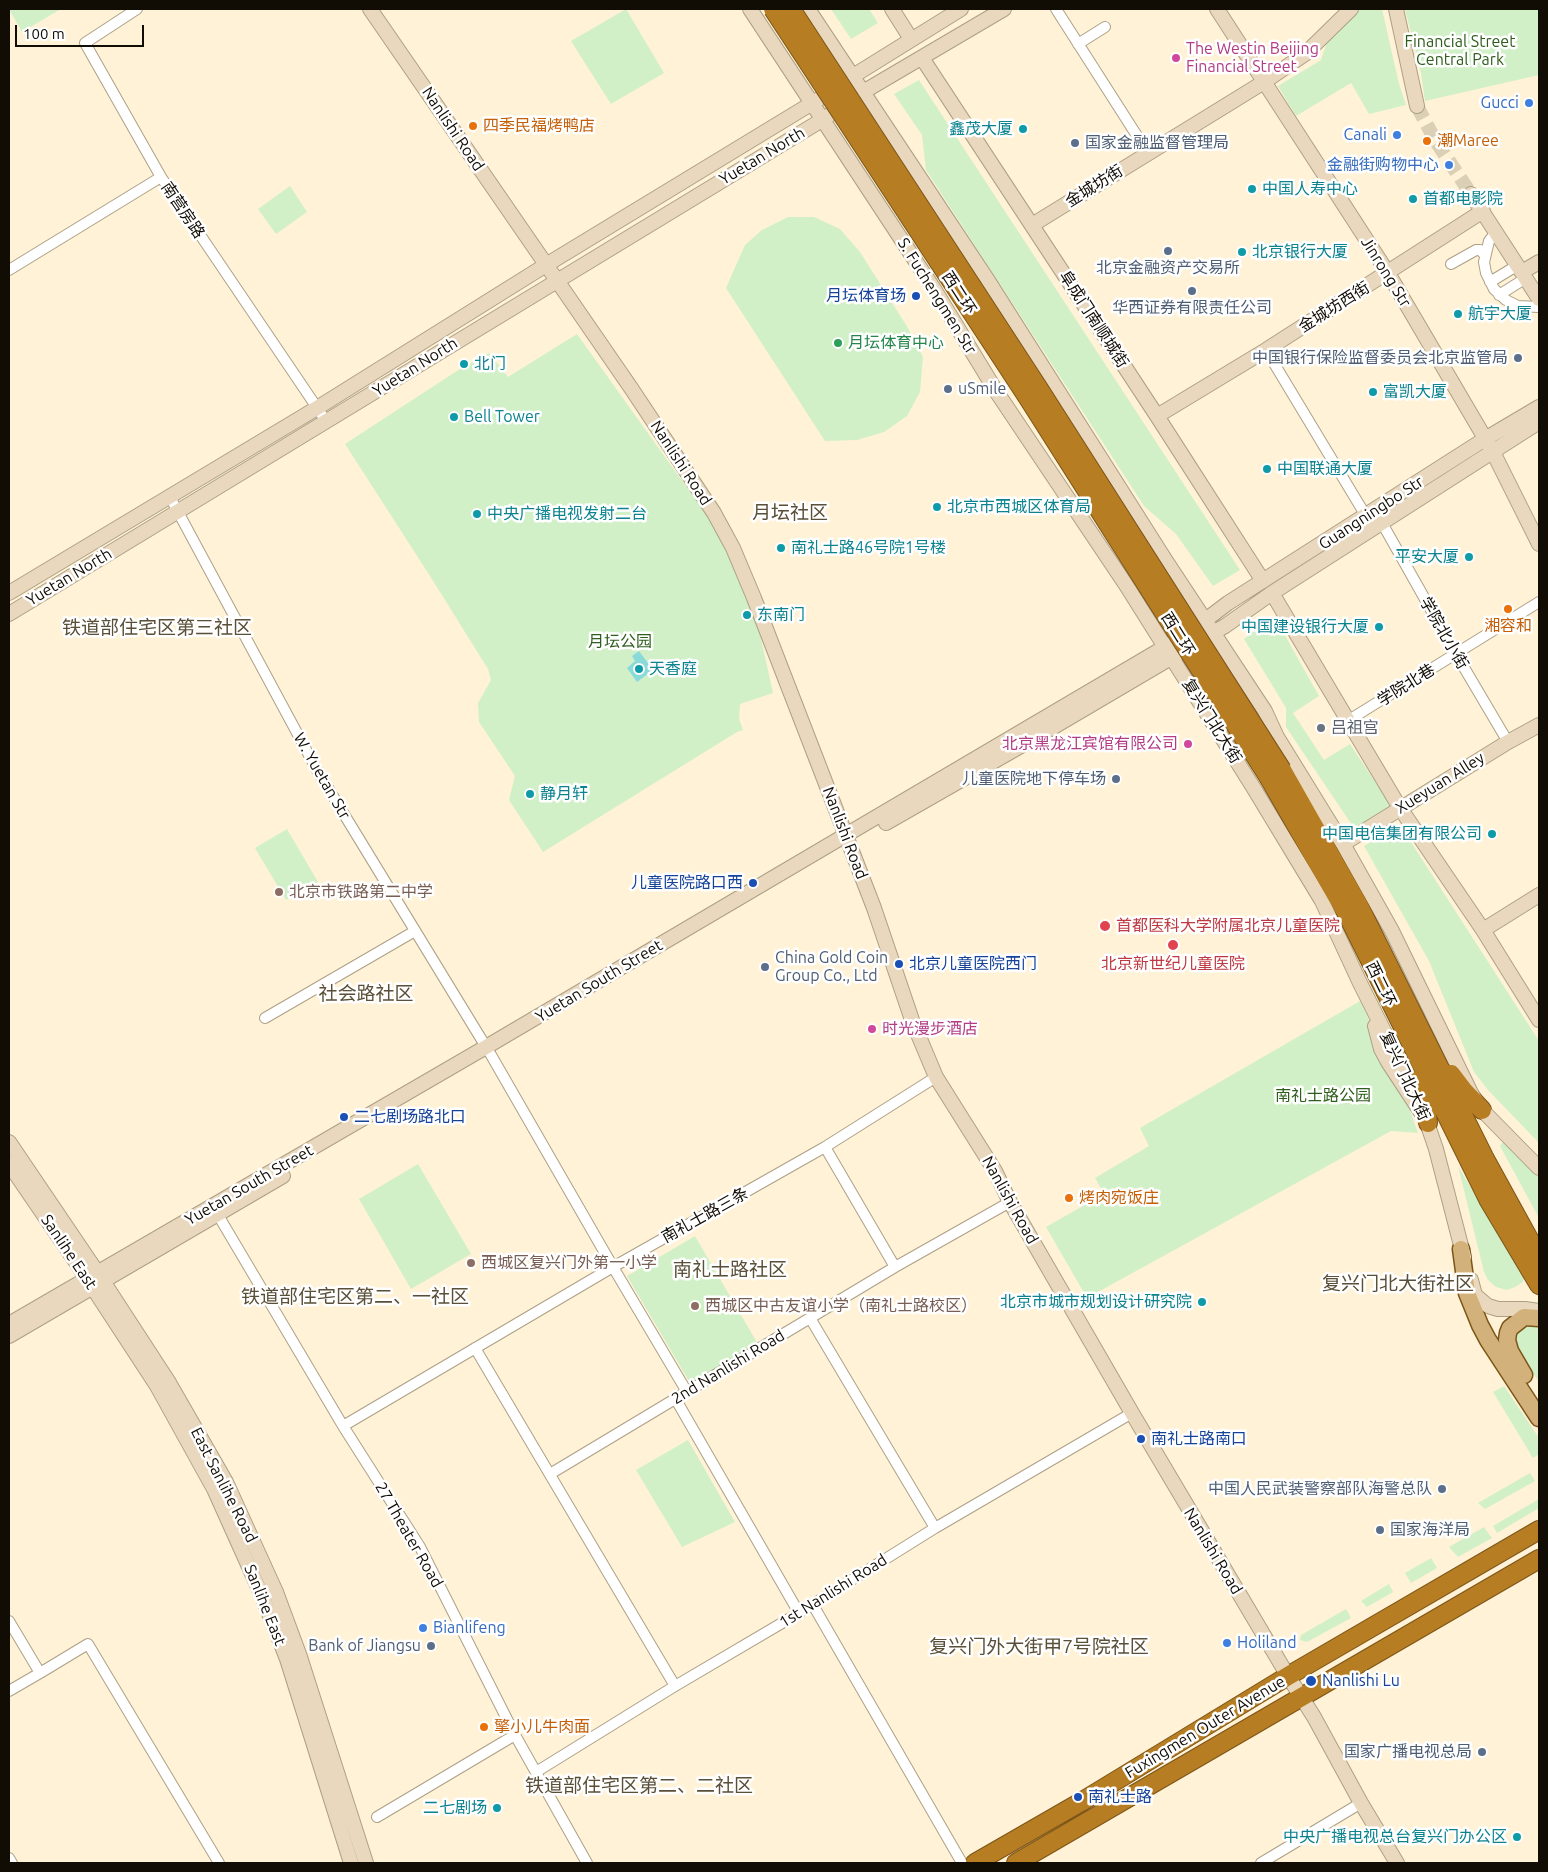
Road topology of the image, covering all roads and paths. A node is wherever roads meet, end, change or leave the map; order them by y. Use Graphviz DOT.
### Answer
graph roads {
  1 [pos="137,9"];
  2 [pos="370,9"];
  3 [pos="750,9"];
  4 [pos="773,9"];
  5 [pos="791,9"];
  6 [pos="808,9"];
  7 [pos="892,9"];
  8 [pos="961,9"];
  9 [pos="1004,9"];
  10 [pos="1056,9"];
  11 [pos="1217,9"];
  12 [pos="1351,9"];
  13 [pos="1396,9"];
  14 [pos="1105,27"];
  15 [pos="911,38"];
  16 [pos="829,41"];
  17 [pos="1078,44"];
  18 [pos="922,58"];
  19 [pos="789,67"];
  20 [pos="852,76"];
  21 [pos="1264,82"];
  22 [pos="863,92"];
  23 [pos="812,104"];
  24 [pos="1417,106"];
  25 [pos="822,120"];
  26 [pos="1148,153"];
  27 [pos="161,177"];
  28 [pos="1471,194"];
  29 [pos="1483,211"];
  30 [pos="1032,224"];
  31 [pos="1496,232"];
  32 [pos="1485,255"];
  33 [pos="1539,262"];
  34 [pos="1450,264"];
  35 [pos="546,265"];
  36 [pos="9,270"];
  37 [pos="1391,271"];
  38 [pos="1522,272"];
  39 [pos="557,281"];
  40 [pos="1490,282"];
  41 [pos="1499,295"];
  42 [pos="1538,307"];
  43 [pos="1266,350"];
  44 [pos="1539,407"];
  45 [pos="317,408"];
  46 [pos="1157,416"];
  47 [pos="326,421"];
  48 [pos="1539,422"];
  49 [pos="1488,438"];
  50 [pos="1495,451"];
  51 [pos="170,497"];
  52 [pos="179,510"];
  53 [pos="1366,516"];
  54 [pos="1382,523"];
  55 [pos="1539,531"];
  56 [pos="1539,544"];
  57 [pos="1166,561"];
  58 [pos="1146,573"];
  59 [pos="1263,582"];
  60 [pos="1126,585"];
  61 [pos="9,593"];
  62 [pos="1272,593"];
  63 [pos="1539,602"];
  64 [pos="9,614"];
  65 [pos="1205,621"];
  66 [pos="1214,632"];
  67 [pos="1190,640"];
  68 [pos="1169,652"];
  69 [pos="1456,654"];
  70 [pos="1349,720"];
  71 [pos="1539,725"];
  72 [pos="1508,742"];
  73 [pos="1275,774"];
  74 [pos="1400,808"];
  75 [pos="848,840"];
  76 [pos="1343,844"];
  77 [pos="1539,895"];
  78 [pos="1483,930"];
  79 [pos="415,931"];
  80 [pos="265,1018"];
  81 [pos="1539,1020"];
  82 [pos="1421,1048"];
  83 [pos="488,1051"];
  84 [pos="936,1077"];
  85 [pos="1482,1110"];
  86 [pos="1428,1123"];
  87 [pos="9,1142"];
  88 [pos="825,1147"];
  89 [pos="9,1164"];
  90 [pos="1539,1168"];
  91 [pos="1010,1202"];
  92 [pos="218,1215"];
  93 [pos="1461,1249"];
  94 [pos="1539,1257"];
  95 [pos="612,1267"];
  96 [pos="895,1267"];
  97 [pos="95,1280"];
  98 [pos="1539,1285"];
  99 [pos="1531,1310"];
  100 [pos="810,1318"];
  101 [pos="1539,1318"];
  102 [pos="9,1324"];
  103 [pos="9,1336"];
  104 [pos="475,1348"];
  105 [pos="687,1392"];
  106 [pos="676,1398"];
  107 [pos="1539,1400"];
  108 [pos="1132,1413"];
  109 [pos="1539,1418"];
  110 [pos="343,1426"];
  111 [pos="550,1474"];
  112 [pos="935,1528"];
  113 [pos="1539,1530"];
  114 [pos="1539,1559"];
  115 [pos="813,1604"];
  116 [pos="800,1613"];
  117 [pos="9,1621"];
  118 [pos="40,1673"];
  119 [pos="1288,1676"];
  120 [pos="675,1686"];
  121 [pos="9,1692"];
  122 [pos="1301,1697"];
  123 [pos="515,1735"];
  124 [pos="536,1772"];
  125 [pos="1362,1804"];
  126 [pos="378,1817"];
  127 [pos="9,1858"];
  128 [pos="12,1863"];
  129 [pos="219,1863"];
  130 [pos="351,1863"];
  131 [pos="366,1863"];
  132 [pos="587,1863"];
  133 [pos="962,1863"];
  134 [pos="976,1863"];
  135 [pos="1016,1863"];
  136 [pos="1261,1863"];
  137 [pos="1398,1863"];
  1 -- 27 [label="street, 南营房路"];
  2 -- 35 [label="street, Nanlishi Road"];
  3 -- 19 [label="street, S. Fuchengmen Str"];
  4 -- 73 [label="highway, 西二环, bridge"];
  5 -- 73 [label="highway, 西二环, bridge"];
  6 -- 16 [label="street"];
  7 -- 15 [label="street"];
  8 -- 15 [label="street, Yuetan North"];
  9 -- 18 [label="street, Yuetan North"];
  10 -- 17 [label="street"];
  11 -- 21 [label="street, Jinrong Str"];
  12 -- 21 [label="street, 金城坊街"];
  13 -- 24 [label="street"];
  14 -- 17 [label="street"];
  15 -- 20 [label="street, Yuetan North"];
  16 -- 19 [label="street"];
  16 -- 20 [label="street"];
  17 -- 26 [label="street"];
  18 -- 22 [label="street, Yuetan North"];
  18 -- 30 [label="street, 阜成门南顺城街"];
  19 -- 23 [label="street, S. Fuchengmen Str"];
  20 -- 22 [label="street"];
  20 -- 23 [label="street, Yuetan North"];
  21 -- 26 [label="street, 金城坊街"];
  21 -- 37 [label="street, Jinrong Str"];
  22 -- 25 [label="street, Yuetan North"];
  22 -- 57 [label="street"];
  23 -- 25 [label="street, S. Fuchengmen Str"];
  23 -- 35 [label="street, Yuetan North"];
  25 -- 39 [label="street, Yuetan North"];
  25 -- 60 [label="street, S. Fuchengmen Str"];
  26 -- 30 [label="street, 金城坊街"];
  27 -- 36 [label="street"];
  27 -- 45 [label="street, 南营房路"];
  28 -- 29 [label="street"];
  29 -- 31 [label="street"];
  29 -- 37 [label="street, 金城坊西街"];
  30 -- 46 [label="street, 阜成门南顺城街"];
  31 -- 32 [label="street"];
  31 -- 38 [label="street"];
  32 -- 34 [label="street"];
  32 -- 40 [label="street"];
  33 -- 38 [label="street"];
  35 -- 39 [label="street, Nanlishi Road"];
  35 -- 45 [label="street, Yuetan North"];
  37 -- 43 [label="street, 金城坊西街"];
  37 -- 49 [label="street, Jinrong Str"];
  38 -- 40 [label="street"];
  38 -- 41 [label="street"];
  38 -- 42 [label="street"];
  39 -- 47 [label="street, Yuetan North"];
  39 -- 75 [label="street, Nanlishi Road"];
  40 -- 41 [label="street"];
  41 -- 42 [label="street"];
  43 -- 46 [label="street, 金城坊西街"];
  43 -- 53 [label="street"];
  44 -- 49 [label="street, Guangningbo Str"];
  45 -- 47 [label="street, 南营房路"];
  45 -- 51 [label="street, Yuetan North"];
  46 -- 59 [label="street, 阜成门南顺城街"];
  47 -- 52 [label="street, Yuetan North"];
  48 -- 50 [label="street, Guangningbo Str"];
  49 -- 50 [label="street, Jinrong Str"];
  49 -- 53 [label="street, Guangningbo Str"];
  50 -- 54 [label="street, Guangningbo Str"];
  50 -- 55 [label="street"];
  50 -- 56 [label="street"];
  51 -- 52 [label="street, W. Yuetan Str"];
  51 -- 61 [label="street, Yuetan North"];
  52 -- 64 [label="street, Yuetan North"];
  52 -- 79 [label="street, W. Yuetan Str"];
  53 -- 59 [label="street, Guangningbo Str"];
  54 -- 62 [label="street, Guangningbo Str"];
  54 -- 69 [label="street, 学院北小街"];
  57 -- 58 [label="street"];
  57 -- 65 [label="street"];
  58 -- 60 [label="street"];
  58 -- 67 [label="street"];
  59 -- 65 [label="street, Guangningbo Str"];
  60 -- 68 [label="street, S. Fuchengmen Str"];
  62 -- 66 [label="street, Guangningbo Str"];
  62 -- 70 [label="street"];
  63 -- 69 [label="street, 学院北巷"];
  65 -- 66 [label="street"];
  65 -- 67 [label="street, Guangningbo Str"];
  66 -- 67 [label="street, Guangningbo Str"];
  66 -- 76 [label="street"];
  67 -- 68 [label="street, Yuetan South Street"];
  68 -- 75 [label="street, Yuetan South Street"];
  68 -- 86 [label="street, 复兴门北大街"];
  69 -- 70 [label="street, 学院北巷"];
  69 -- 72 [label="street, 学院北小街"];
  70 -- 74 [label="street"];
  71 -- 72 [label="street, Xueyuan Alley"];
  72 -- 74 [label="street, Xueyuan Alley"];
  73 -- 82 [label="highway, 西二环"];
  74 -- 76 [label="street, Xueyuan Alley"];
  74 -- 78 [label="street"];
  75 -- 83 [label="street, Yuetan South Street"];
  75 -- 84 [label="street, Nanlishi Road"];
  76 -- 85 [label="street"];
  77 -- 78 [label="street"];
  78 -- 81 [label="street"];
  79 -- 80 [label="street"];
  79 -- 83 [label="street, W. Yuetan Str"];
  82 -- 85 [label="highway"];
  82 -- 86 [label="highway"];
  82 -- 94 [label="highway, 西二环"];
  82 -- 98 [label="highway, 西二环"];
  83 -- 92 [label="street, Yuetan South Street"];
  83 -- 95 [label="street, W. Yuetan Str"];
  83 -- 97 [label="street, Yuetan South Street"];
  84 -- 88 [label="street, 南礼士路三条"];
  84 -- 91 [label="street, Nanlishi Road"];
  85 -- 90 [label="street"];
  86 -- 93 [label="street, 复兴门北大街"];
  87 -- 97 [label="street, East Sanlihe Road"];
  88 -- 95 [label="street, 南礼士路三条"];
  88 -- 96 [label="street"];
  89 -- 97 [label="street, Sanlihe East"];
  91 -- 96 [label="street, 2nd Nanlishi Road"];
  91 -- 108 [label="street, Nanlishi Road"];
  92 -- 97 [label="street, Yuetan South Street"];
  92 -- 110 [label="street, 27 Theater Road"];
  93 -- 99 [label="street, 复兴门北大街"];
  93 -- 109 [label="main road"];
  95 -- 104 [label="street, 南礼士路三条"];
  95 -- 105 [label="street, W. Yuetan Str"];
  96 -- 100 [label="street, 2nd Nanlishi Road"];
  97 -- 102 [label="street, Yuetan South Street"];
  97 -- 103 [label="street, Yuetan South Street"];
  97 -- 130 [label="street, Sanlihe East"];
  97 -- 131 [label="street, East Sanlihe Road"];
  99 -- 101 [label="main road"];
  100 -- 105 [label="street, 2nd Nanlishi Road"];
  100 -- 112 [label="street"];
  101 -- 107 [label="main road"];
  104 -- 110 [label="street, 南礼士路三条"];
  104 -- 111 [label="street"];
  105 -- 106 [label="street, 2nd Nanlishi Road"];
  106 -- 111 [label="street, 2nd Nanlishi Road"];
  106 -- 116 [label="street"];
  108 -- 112 [label="street, 1st Nanlishi Road"];
  108 -- 119 [label="street, Nanlishi Road"];
  110 -- 123 [label="street, 27 Theater Road"];
  111 -- 120 [label="street"];
  112 -- 115 [label="street, 1st Nanlishi Road"];
  113 -- 119 [label="highway, Fuxingmen Outer Avenue"];
  114 -- 122 [label="highway, Fuxingmen Outer Avenue"];
  115 -- 116 [label="street, 1st Nanlishi Road"];
  115 -- 133 [label="street"];
  116 -- 120 [label="street, 1st Nanlishi Road"];
  117 -- 118 [label="street"];
  118 -- 121 [label="street"];
  118 -- 129 [label="street"];
  119 -- 122 [label="street, Nanlishi Road"];
  119 -- 134 [label="highway, Fuxingmen Outer Avenue"];
  120 -- 124 [label="street, 1st Nanlishi Road"];
  122 -- 125 [label="street, Nanlishi Road"];
  122 -- 135 [label="highway, Fuxingmen Outer Avenue"];
  123 -- 124 [label="street, 27 Theater Road"];
  123 -- 126 [label="street"];
  124 -- 132 [label="street, 27 Theater Road"];
  125 -- 136 [label="street"];
  125 -- 137 [label="street, Nanlishi Road"];
  127 -- 128 [label="street"];
}
